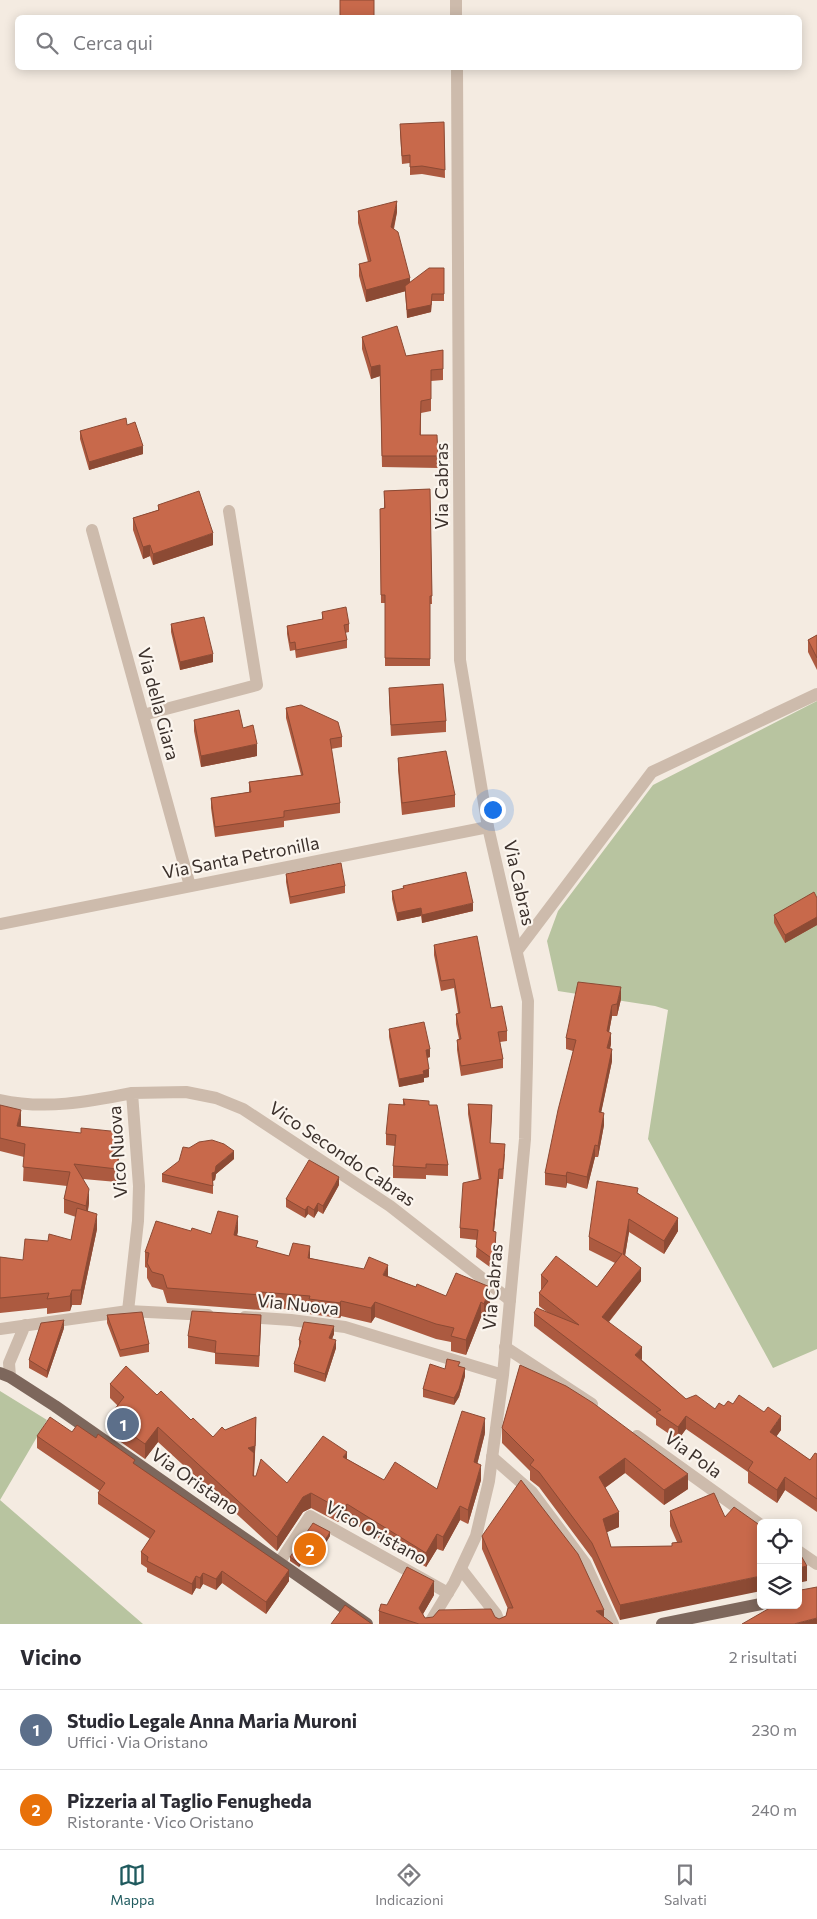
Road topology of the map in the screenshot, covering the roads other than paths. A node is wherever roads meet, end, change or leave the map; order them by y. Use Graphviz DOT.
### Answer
graph roads {
  1 [pos="456,0"];
  2 [pos="456,15"];
  3 [pos="457,70"];
  4 [pos="230,511"];
  5 [pos="92,530"];
  6 [pos="817,694"];
  7 [pos="143,715"];
  8 [pos="488,827"];
  9 [pos="190,886"];
  10 [pos="0,924"];
  11 [pos="517,951"];
  12 [pos="132,1093"];
  13 [pos="0,1100"];
  14 [pos="510,1300"];
  15 [pos="128,1311"];
  16 [pos="25,1325"];
  17 [pos="0,1329"];
  18 [pos="505,1347"];
  19 [pos="5,1375"];
  20 [pos="503,1375"];
  21 [pos="603,1412"];
  22 [pos="625,1428"];
  23 [pos="492,1457"];
  24 [pos="757,1522"];
  25 [pos="802,1554"];
  26 [pos="279,1563"];
  27 [pos="817,1564"];
  28 [pos="461,1569"];
  29 [pos="448,1593"];
  30 [pos="757,1605"];
  31 [pos="367,1624"];
  32 [pos="429,1624"];
  33 [pos="500,1624"];
  34 [pos="613,1624"];
  35 [pos="662,1624"];
  1 -- 2 [label="street"];
  3 -- 8 [label="street, Via Cabras"];
  4 -- 7 [label="street"];
  5 -- 7 [label="street, Via della Giara"];
  6 -- 11 [label="street"];
  7 -- 9 [label="street, Via della Giara"];
  8 -- 9 [label="street, Via Santa Petronilla"];
  8 -- 11 [label="street, Via Cabras"];
  9 -- 10 [label="street, Via Santa Petronilla"];
  11 -- 14 [label="street, Via Cabras"];
  12 -- 13 [label="street, Vico Nuova"];
  12 -- 14 [label="street, Vico Secondo Cabras"];
  12 -- 15 [label="street, Vico Nuova"];
  14 -- 18 [label="street, Via Cabras"];
  15 -- 16 [label="street, Via Nuova"];
  15 -- 20 [label="street, Via Nuova"];
  16 -- 17 [label="street, Via Nuova"];
  16 -- 19 [label="street"];
  18 -- 20 [label="street, Via Cabras"];
  18 -- 21 [label="street"];
  19 -- 26 [label="main road, Via Oristano"];
  20 -- 23 [label="street, Via Cabras"];
  22 -- 24 [label="street, Via Pola"];
  23 -- 28 [label="street, Via Cabras"];
  23 -- 34 [label="street"];
  25 -- 27 [label="street"];
  26 -- 29 [label="street, Vico Oristano"];
  26 -- 31 [label="main road, Via Oristano"];
  28 -- 29 [label="street, Via Cabras"];
  28 -- 33 [label="street"];
  29 -- 32 [label="street, Via Cabras"];
  30 -- 35 [label="main road"];
}
